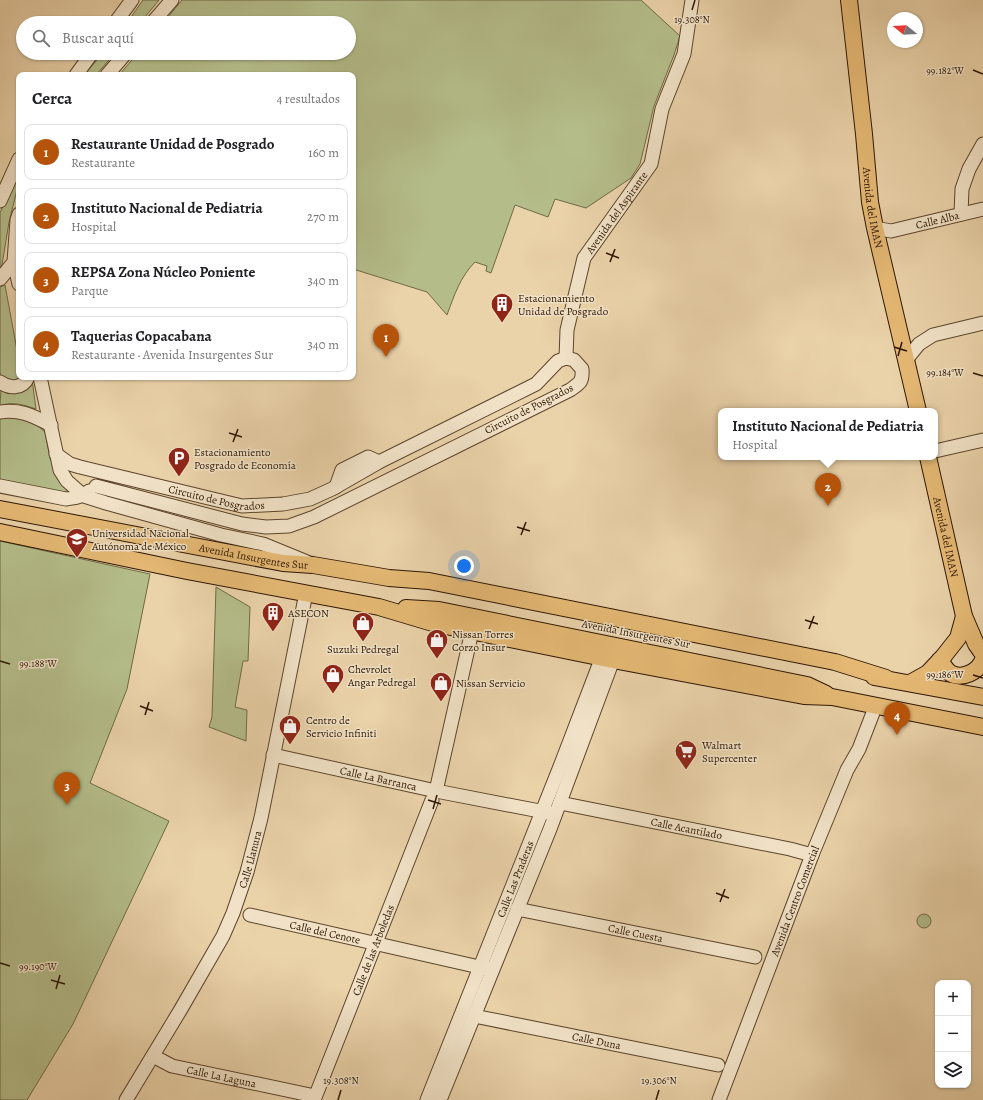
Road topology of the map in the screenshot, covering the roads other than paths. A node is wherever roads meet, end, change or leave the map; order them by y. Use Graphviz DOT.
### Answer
graph roads {
  1 [pos="132,0"];
  2 [pos="172,0"];
  3 [pos="692,0"];
  4 [pos="849,0"];
  5 [pos="120,16"];
  6 [pos="158,16"];
  7 [pos="87,60"];
  8 [pos="120,60"];
  9 [pos="78,72"];
  10 [pos="110,72"];
  11 [pos="983,144"];
  12 [pos="16,166"];
  13 [pos="0,201"];
  14 [pos="983,209"];
  15 [pos="961,214"];
  16 [pos="16,234"];
  17 [pos="877,236"];
  18 [pos="14,262"];
  19 [pos="16,271"];
  20 [pos="0,279"];
  21 [pos="983,323"];
  22 [pos="566,358"];
  23 [pos="906,360"];
  24 [pos="26,380"];
  25 [pos="41,380"];
  26 [pos="0,382"];
  27 [pos="512,397"];
  28 [pos="917,408"];
  29 [pos="486,410"];
  30 [pos="0,412"];
  31 [pos="522,414"];
  32 [pos="51,425"];
  33 [pos="495,427"];
  34 [pos="983,440"];
  35 [pos="938,450"];
  36 [pos="56,454"];
  37 [pos="929,460"];
  38 [pos="379,462"];
  39 [pos="106,474"];
  40 [pos="352,478"];
  41 [pos="0,486"];
  42 [pos="96,486"];
  43 [pos="330,489"];
  44 [pos="362,493"];
  45 [pos="84,496"];
  46 [pos="0,510"];
  47 [pos="327,510"];
  48 [pos="0,532"];
  49 [pos="313,565"];
  50 [pos="306,593"];
  51 [pos="379,607"];
  52 [pos="964,616"];
  53 [pos="472,631"];
  54 [pos="983,654"];
  55 [pos="607,659"];
  56 [pos="940,660"];
  57 [pos="983,660"];
  58 [pos="910,683"];
  59 [pos="983,688"];
  60 [pos="963,694"];
  61 [pos="832,697"];
  62 [pos="983,697"];
  63 [pos="876,705"];
  64 [pos="983,727"];
  65 [pos="274,755"];
  66 [pos="434,795"];
  67 [pos="557,809"];
  68 [pos="542,812"];
  69 [pos="812,855"];
  70 [pos="517,909"];
  71 [pos="250,915"];
  72 [pos="375,943"];
  73 [pos="754,957"];
  74 [pos="487,969"];
  75 [pos="474,1016"];
  76 [pos="153,1056"];
  77 [pos="718,1065"];
  78 [pos="315,1098"];
  79 [pos="126,1100"];
  80 [pos="427,1100"];
  81 [pos="440,1100"];
  82 [pos="719,1100"];
  1 -- 5 [label="street"];
  2 -- 6 [label="street"];
  3 -- 22 [label="street, Avenida del Aspirante"];
  4 -- 17 [label="main road, Avenida del IMAN"];
  7 -- 9 [label="street"];
  8 -- 10 [label="street"];
  11 -- 15 [label="street"];
  12 -- 13 [label="street"];
  14 -- 15 [label="street, Calle Alba"];
  15 -- 17 [label="street, Calle Alba"];
  16 -- 18 [label="street"];
  17 -- 23 [label="main road, Avenida del IMAN"];
  18 -- 19 [label="street"];
  18 -- 20 [label="street"];
  21 -- 23 [label="street"];
  22 -- 27 [label="street, Circuito de Posgrados"];
  22 -- 31 [label="street, Circuito de Posgrados"];
  23 -- 28 [label="main road, Avenida del IMAN"];
  24 -- 26 [label="street"];
  25 -- 32 [label="street"];
  27 -- 29 [label="street, Circuito de Posgrados"];
  27 -- 31 [label="street"];
  29 -- 33 [label="street"];
  29 -- 38 [label="street, Circuito de Posgrados"];
  30 -- 32 [label="street"];
  31 -- 33 [label="street, Circuito de Posgrados"];
  32 -- 36 [label="street"];
  33 -- 44 [label="street, Circuito de Posgrados"];
  34 -- 35 [label="street"];
  36 -- 39 [label="street, Circuito de Posgrados"];
  36 -- 45 [label="street"];
  37 -- 52 [label="main road, Avenida del IMAN"];
  38 -- 40 [label="street, Circuito de Posgrados"];
  38 -- 43 [label="street"];
  39 -- 42 [label="street"];
  39 -- 43 [label="street, Circuito de Posgrados"];
  40 -- 43 [label="street, Circuito de Posgrados"];
  40 -- 44 [label="street"];
  41 -- 45 [label="street"];
  42 -- 45 [label="street"];
  42 -- 47 [label="street, Circuito de Posgrados"];
  43 -- 47 [label="street"];
  44 -- 47 [label="street, Circuito de Posgrados"];
  45 -- 49 [label="street"];
  46 -- 49 [label="main road, Avenida Insurgentes Sur"];
  48 -- 50 [label="main road, Avenida Insurgentes Sur"];
  49 -- 58 [label="main road, Avenida Insurgentes Sur"];
  50 -- 51 [label="main road, Avenida Insurgentes Sur"];
  50 -- 65 [label="street, Calle Llanura"];
  51 -- 53 [label="main road, Avenida Insurgentes Sur"];
  51 -- 61 [label="main road, Avenida Insurgentes Sur"];
  52 -- 54 [label="main road, Avenida del IMAN"];
  52 -- 56 [label="main road, Avenida del IMAN"];
  53 -- 55 [label="main road, Avenida Insurgentes Sur"];
  53 -- 66 [label="street, Calle de las Arboledas"];
  55 -- 61 [label="main road, Avenida Insurgentes Sur"];
  55 -- 67 [label="street, Calle Las Praderas"];
  55 -- 68 [label="street, Calle Las Praderas"];
  56 -- 57 [label="main road"];
  56 -- 58 [label="main road, Avenida del IMAN"];
  58 -- 60 [label="main road, Avenida Insurgentes Sur"];
  59 -- 60 [label="main road"];
  60 -- 62 [label="main road, Avenida Insurgentes Sur"];
  61 -- 63 [label="main road, Avenida Insurgentes Sur"];
  63 -- 64 [label="main road, Avenida Insurgentes Sur"];
  63 -- 69 [label="street, Avenida Centro Comercial"];
  65 -- 66 [label="street, Calle La Barranca"];
  65 -- 76 [label="street, Calle Llanura"];
  66 -- 68 [label="street, Calle La Barranca"];
  66 -- 72 [label="street, Calle de las Arboledas"];
  67 -- 68 [label="street, Calle La Barranca"];
  67 -- 69 [label="street, Calle Acantilado"];
  67 -- 70 [label="street, Calle Las Praderas"];
  68 -- 74 [label="street, Calle Las Praderas"];
  69 -- 82 [label="street, Avenida Centro Comercial"];
  70 -- 73 [label="street, Calle Cuesta"];
  70 -- 74 [label="street, Calle Las Praderas"];
  71 -- 72 [label="street, Calle del Cenote"];
  72 -- 74 [label="street, Calle del Cenote"];
  72 -- 78 [label="street, Calle de las Arboledas"];
  74 -- 75 [label="street, Calle Las Praderas"];
  74 -- 80 [label="street, Calle Las Praderas"];
  75 -- 77 [label="street, Calle Duna"];
  75 -- 81 [label="street, Calle Las Praderas"];
  76 -- 78 [label="street, Calle La Laguna"];
  76 -- 79 [label="street, Calle Llanura"];
}
